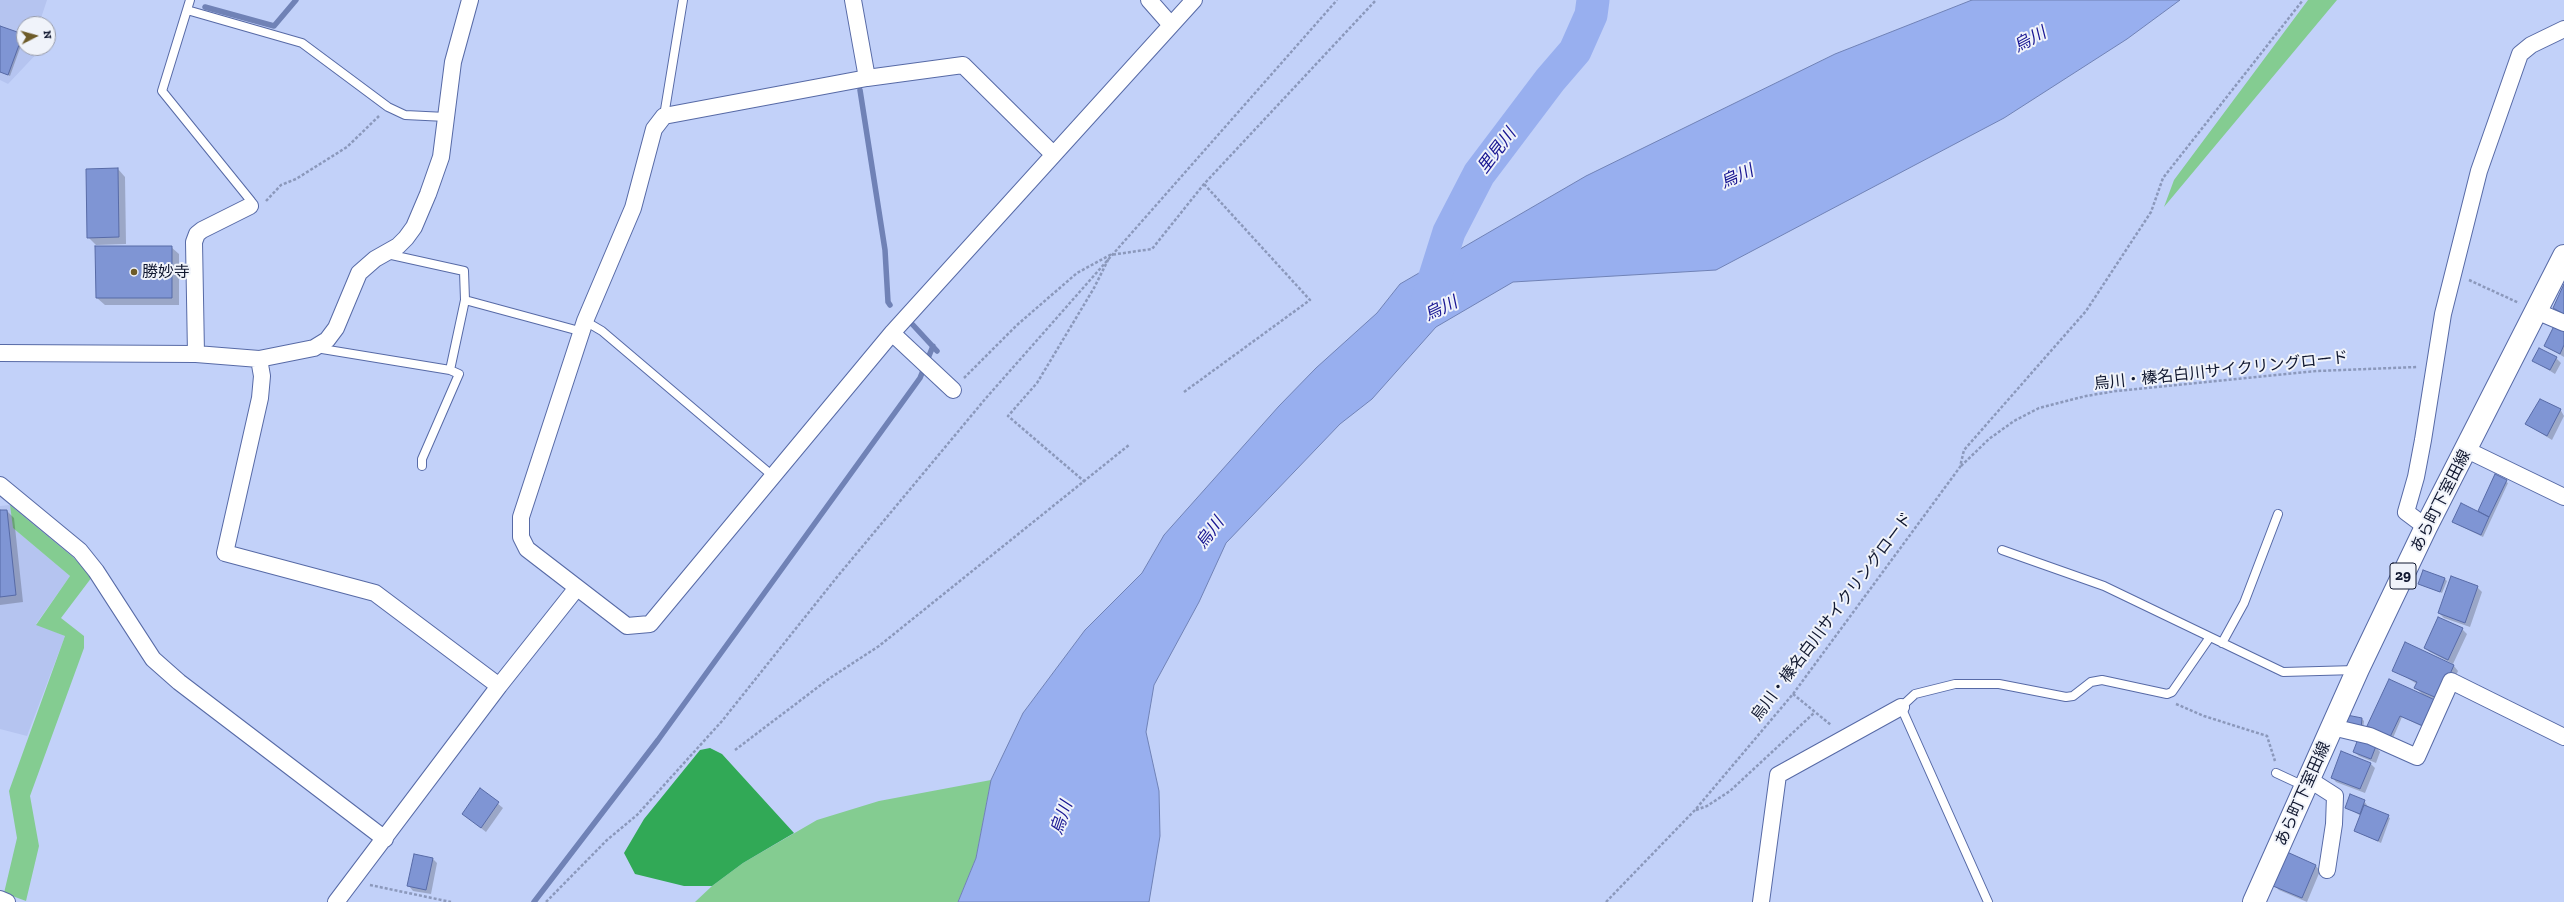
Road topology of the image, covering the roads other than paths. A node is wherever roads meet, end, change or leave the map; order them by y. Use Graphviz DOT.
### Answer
graph roads {
  1 [pos="190,0"];
  2 [pos="470,0"];
  3 [pos="683,0"];
  4 [pos="853,0"];
  5 [pos="1149,0"];
  6 [pos="1194,0"];
  7 [pos="187,10"];
  8 [pos="1171,25"];
  9 [pos="2564,29"];
  10 [pos="867,78"];
  11 [pos="664,116"];
  12 [pos="446,117"];
  13 [pos="1053,154"];
  14 [pos="250,206"];
  15 [pos="387,254"];
  16 [pos="2564,256"];
  17 [pos="465,300"];
  18 [pos="2536,311"];
  19 [pos="2564,323"];
  20 [pos="584,326"];
  21 [pos="892,334"];
  22 [pos="314,348"];
  23 [pos="0,353"];
  24 [pos="196,354"];
  25 [pos="259,359"];
  26 [pos="450,370"];
  27 [pos="953,390"];
  28 [pos="2467,450"];
  29 [pos="422,466"];
  30 [pos="774,477"];
  31 [pos="0,485"];
  32 [pos="2564,497"];
  33 [pos="2278,514"];
  34 [pos="2426,527"];
  35 [pos="2002,550"];
  36 [pos="576,589"];
  37 [pos="2210,638"];
  38 [pos="2222,643"];
  39 [pos="2358,670"];
  40 [pos="499,686"];
  41 [pos="1901,707"];
  42 [pos="2332,726"];
  43 [pos="2564,737"];
  44 [pos="2276,773"];
  45 [pos="2308,784"];
  46 [pos="385,839"];
  47 [pos="2327,870"];
  48 [pos="0,899"];
  49 [pos="7,902"];
  50 [pos="336,902"];
  51 [pos="1761,902"];
  52 [pos="1988,902"];
  53 [pos="2254,902"];
  1 -- 7 [label="lane"];
  2 -- 12 [label="street"];
  3 -- 11 [label="lane"];
  4 -- 10 [label="street"];
  5 -- 8 [label="street"];
  6 -- 8 [label="street"];
  7 -- 12 [label="lane"];
  7 -- 14 [label="lane"];
  8 -- 13 [label="street"];
  9 -- 34 [label="street"];
  10 -- 11 [label="street"];
  10 -- 13 [label="street"];
  11 -- 20 [label="street"];
  12 -- 15 [label="street"];
  13 -- 21 [label="street"];
  14 -- 24 [label="street"];
  15 -- 17 [label="lane"];
  15 -- 22 [label="street"];
  16 -- 18 [label="main road, あら町下室田線 / 29"];
  17 -- 20 [label="lane"];
  17 -- 26 [label="lane"];
  18 -- 19 [label="street"];
  18 -- 28 [label="main road, あら町下室田線 / 29"];
  20 -- 30 [label="lane"];
  20 -- 36 [label="street"];
  21 -- 27 [label="street"];
  21 -- 30 [label="street"];
  22 -- 25 [label="street"];
  22 -- 26 [label="lane"];
  23 -- 24 [label="street"];
  24 -- 25 [label="street"];
  25 -- 40 [label="street"];
  26 -- 29 [label="lane"];
  28 -- 32 [label="street"];
  28 -- 34 [label="main road, あら町下室田線 / 29"];
  30 -- 36 [label="street"];
  31 -- 46 [label="street"];
  33 -- 38 [label="lane"];
  34 -- 39 [label="main road, あら町下室田線 / 29"];
  35 -- 37 [label="lane"];
  36 -- 40 [label="street"];
  37 -- 38 [label="lane"];
  37 -- 41 [label="lane"];
  38 -- 39 [label="lane"];
  39 -- 42 [label="main road, あら町下室田線 / 29"];
  40 -- 46 [label="street"];
  41 -- 51 [label="street"];
  41 -- 52 [label="lane"];
  42 -- 43 [label="street"];
  42 -- 45 [label="main road, あら町下室田線 / 29"];
  44 -- 45 [label="lane"];
  45 -- 47 [label="street"];
  45 -- 53 [label="main road, あら町下室田線 / 29"];
  46 -- 50 [label="street"];
  48 -- 49 [label="street"];
}
